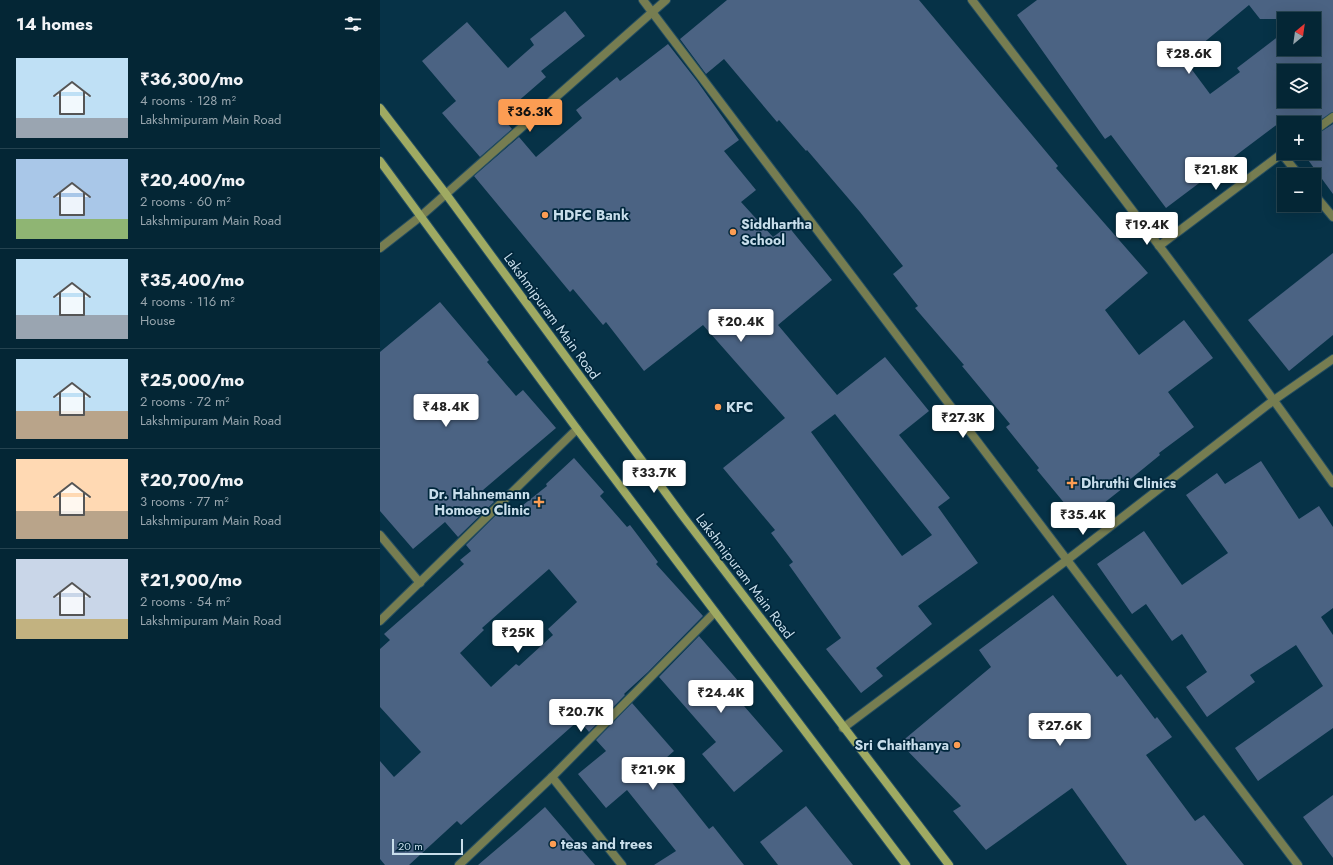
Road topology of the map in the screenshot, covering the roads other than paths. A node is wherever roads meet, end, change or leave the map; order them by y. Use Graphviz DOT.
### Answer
graph roads {
  1 [pos="643,0"];
  2 [pos="666,0"];
  3 [pos="972,0"];
  4 [pos="653,11"];
  5 [pos="380,108"];
  6 [pos="1333,118"];
  7 [pos="1321,126"];
  8 [pos="1277,157"];
  9 [pos="380,161"];
  10 [pos="446,194"];
  11 [pos="1321,203"];
  12 [pos="421,216"];
  13 [pos="1333,218"];
  14 [pos="1159,246"];
  15 [pos="380,248"];
  16 [pos="1333,359"];
  17 [pos="1274,400"];
  18 [pos="577,429"];
  19 [pos="1333,483"];
  20 [pos="380,535"];
  21 [pos="1067,560"];
  22 [pos="420,583"];
  23 [pos="715,612"];
  24 [pos="380,622"];
  25 [pos="843,728"];
  26 [pos="552,777"];
  27 [pos="459,865"];
  28 [pos="622,865"];
  29 [pos="906,865"];
  30 [pos="949,865"];
  31 [pos="1298,865"];
  1 -- 4 [label="street"];
  2 -- 4 [label="street"];
  3 -- 14 [label="street"];
  4 -- 10 [label="street"];
  4 -- 21 [label="street"];
  5 -- 10 [label="main road, Lakshmipuram Main Road"];
  6 -- 7 [label="street"];
  8 -- 14 [label="street"];
  9 -- 12 [label="main road"];
  10 -- 12 [label="street"];
  10 -- 25 [label="main road, Lakshmipuram Main Road"];
  11 -- 13 [label="street"];
  12 -- 15 [label="street"];
  12 -- 18 [label="main road"];
  14 -- 17 [label="street"];
  16 -- 17 [label="street"];
  17 -- 19 [label="street"];
  17 -- 21 [label="street"];
  18 -- 22 [label="street"];
  18 -- 23 [label="main road"];
  20 -- 22 [label="street"];
  21 -- 25 [label="street"];
  21 -- 31 [label="street"];
  22 -- 24 [label="street"];
  23 -- 26 [label="street"];
  23 -- 29 [label="main road"];
  25 -- 30 [label="main road, Lakshmipuram Main Road"];
  26 -- 27 [label="street"];
  26 -- 28 [label="street"];
}
